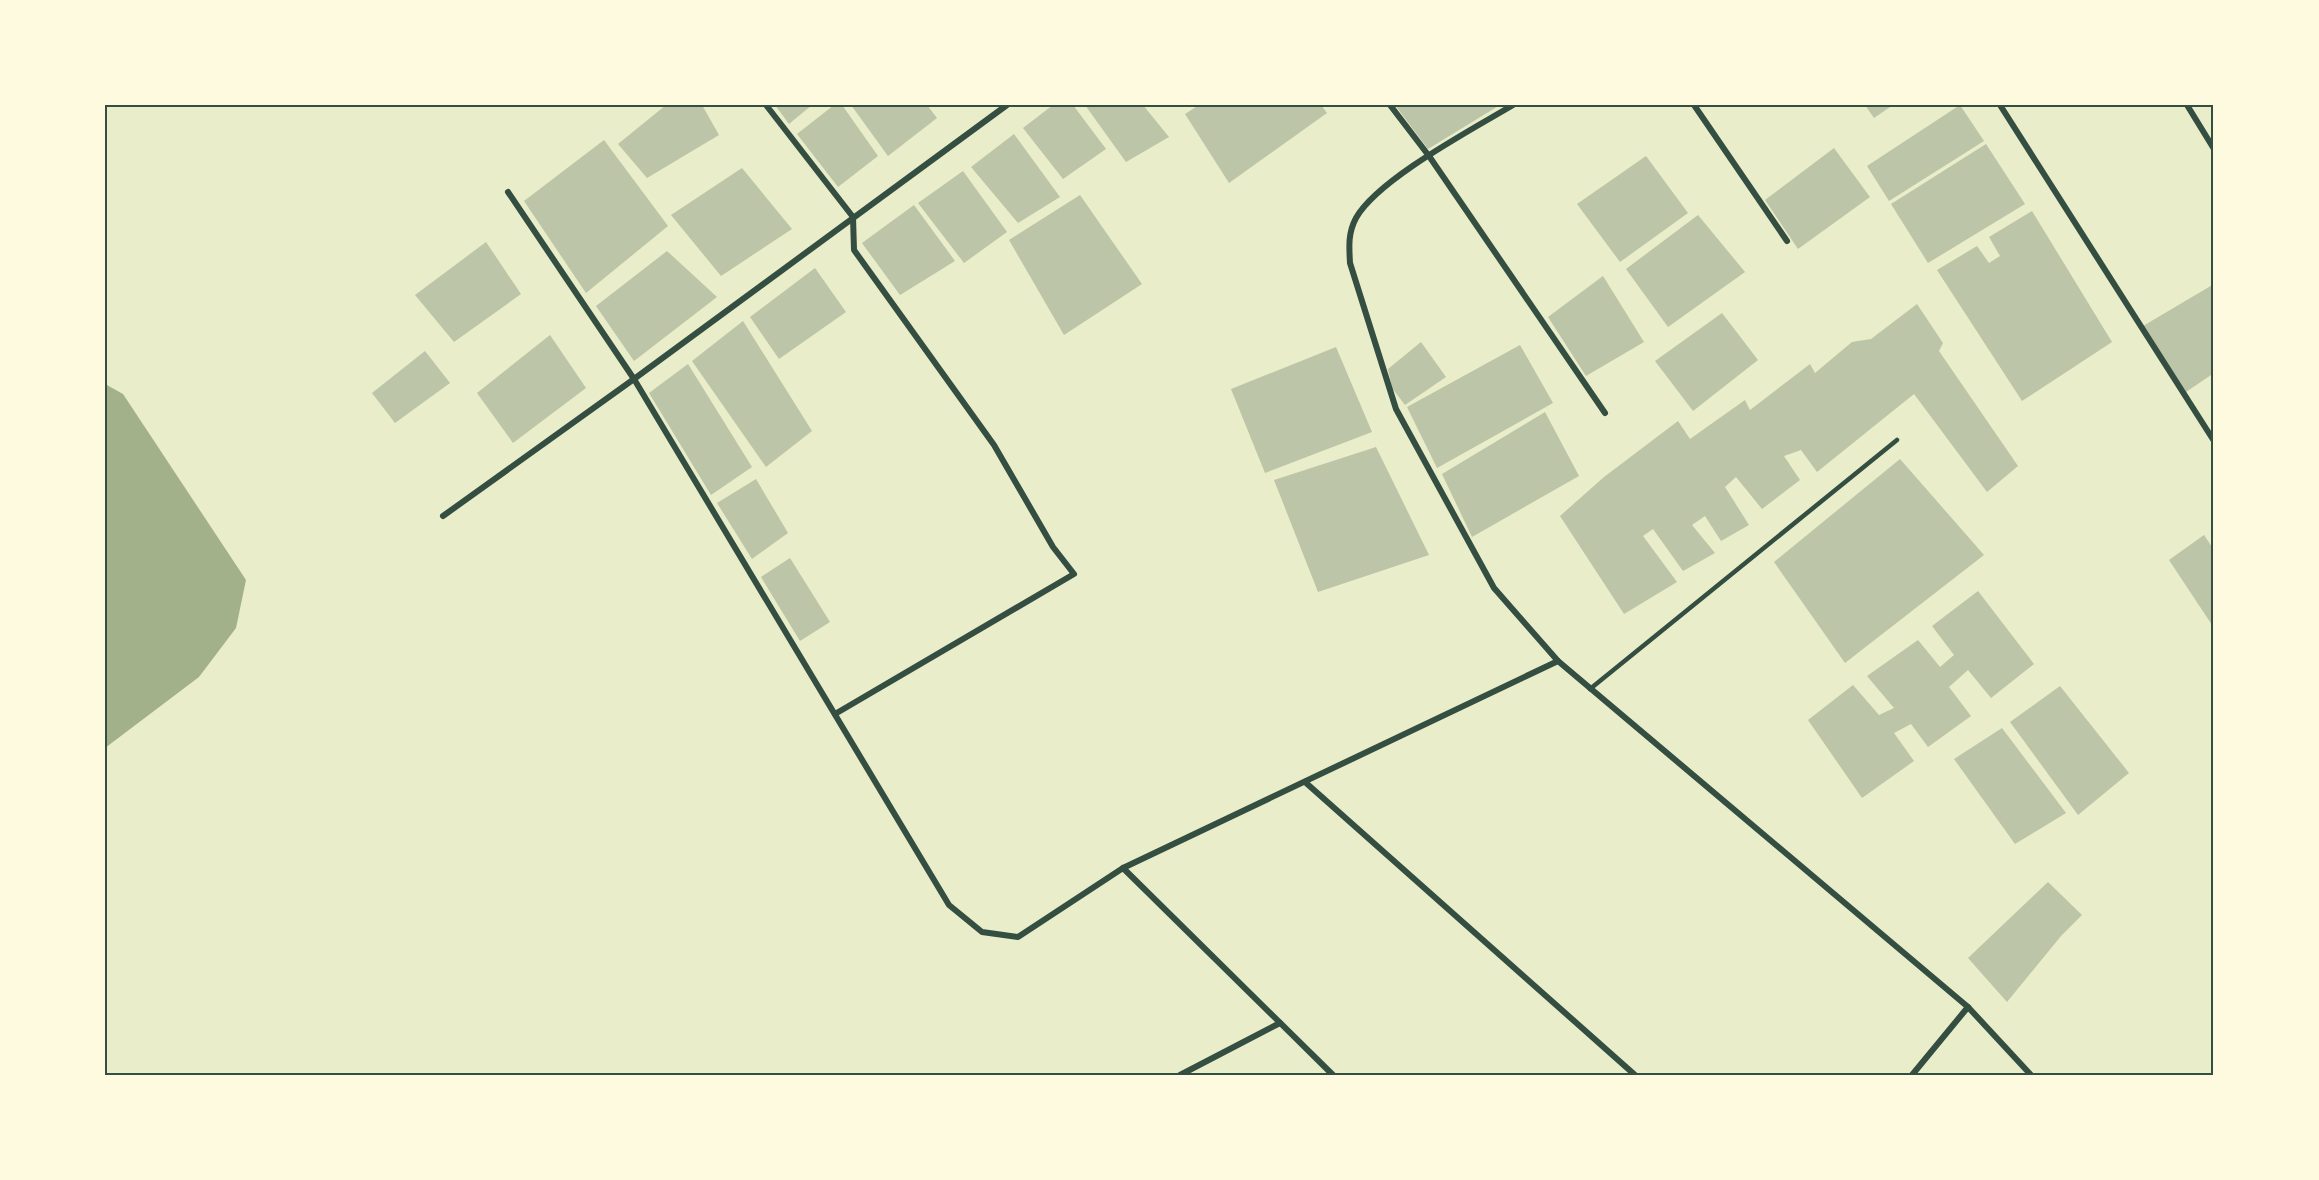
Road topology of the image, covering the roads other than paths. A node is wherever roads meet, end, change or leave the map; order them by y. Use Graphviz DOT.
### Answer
graph roads {
  1 [pos="766,105"];
  2 [pos="1007,105"];
  3 [pos="1390,105"];
  4 [pos="1513,105"];
  5 [pos="1694,105"];
  6 [pos="2000,105"];
  7 [pos="2187,105"];
  8 [pos="2214,149"];
  9 [pos="1429,156"];
  10 [pos="508,192"];
  11 [pos="853,217"];
  12 [pos="1787,241"];
  13 [pos="634,379"];
  14 [pos="1605,413"];
  15 [pos="1897,440"];
  16 [pos="2214,441"];
  17 [pos="443,516"];
  18 [pos="1558,661"];
  19 [pos="1590,689"];
  20 [pos="835,714"];
  21 [pos="1305,782"];
  22 [pos="1123,868"];
  23 [pos="1968,1008"];
  24 [pos="1280,1023"];
  25 [pos="1180,1075"];
  26 [pos="1333,1075"];
  27 [pos="1635,1075"];
  28 [pos="1912,1075"];
  29 [pos="2031,1075"];
  1 -- 11 [label="street"];
  2 -- 11 [label="street"];
  3 -- 9 [label="street"];
  4 -- 9 [label="street"];
  5 -- 12 [label="street"];
  6 -- 16 [label="street"];
  7 -- 8 [label="street"];
  9 -- 14 [label="street"];
  9 -- 18 [label="street"];
  10 -- 13 [label="street"];
  11 -- 13 [label="street"];
  11 -- 20 [label="street"];
  13 -- 17 [label="street"];
  13 -- 20 [label="street"];
  15 -- 19 [label="lane"];
  18 -- 19 [label="street"];
  18 -- 21 [label="street"];
  19 -- 23 [label="street"];
  20 -- 22 [label="street"];
  21 -- 22 [label="street"];
  21 -- 27 [label="street"];
  22 -- 24 [label="street"];
  23 -- 28 [label="street"];
  23 -- 29 [label="street"];
  24 -- 25 [label="street"];
  24 -- 26 [label="street"];
}
